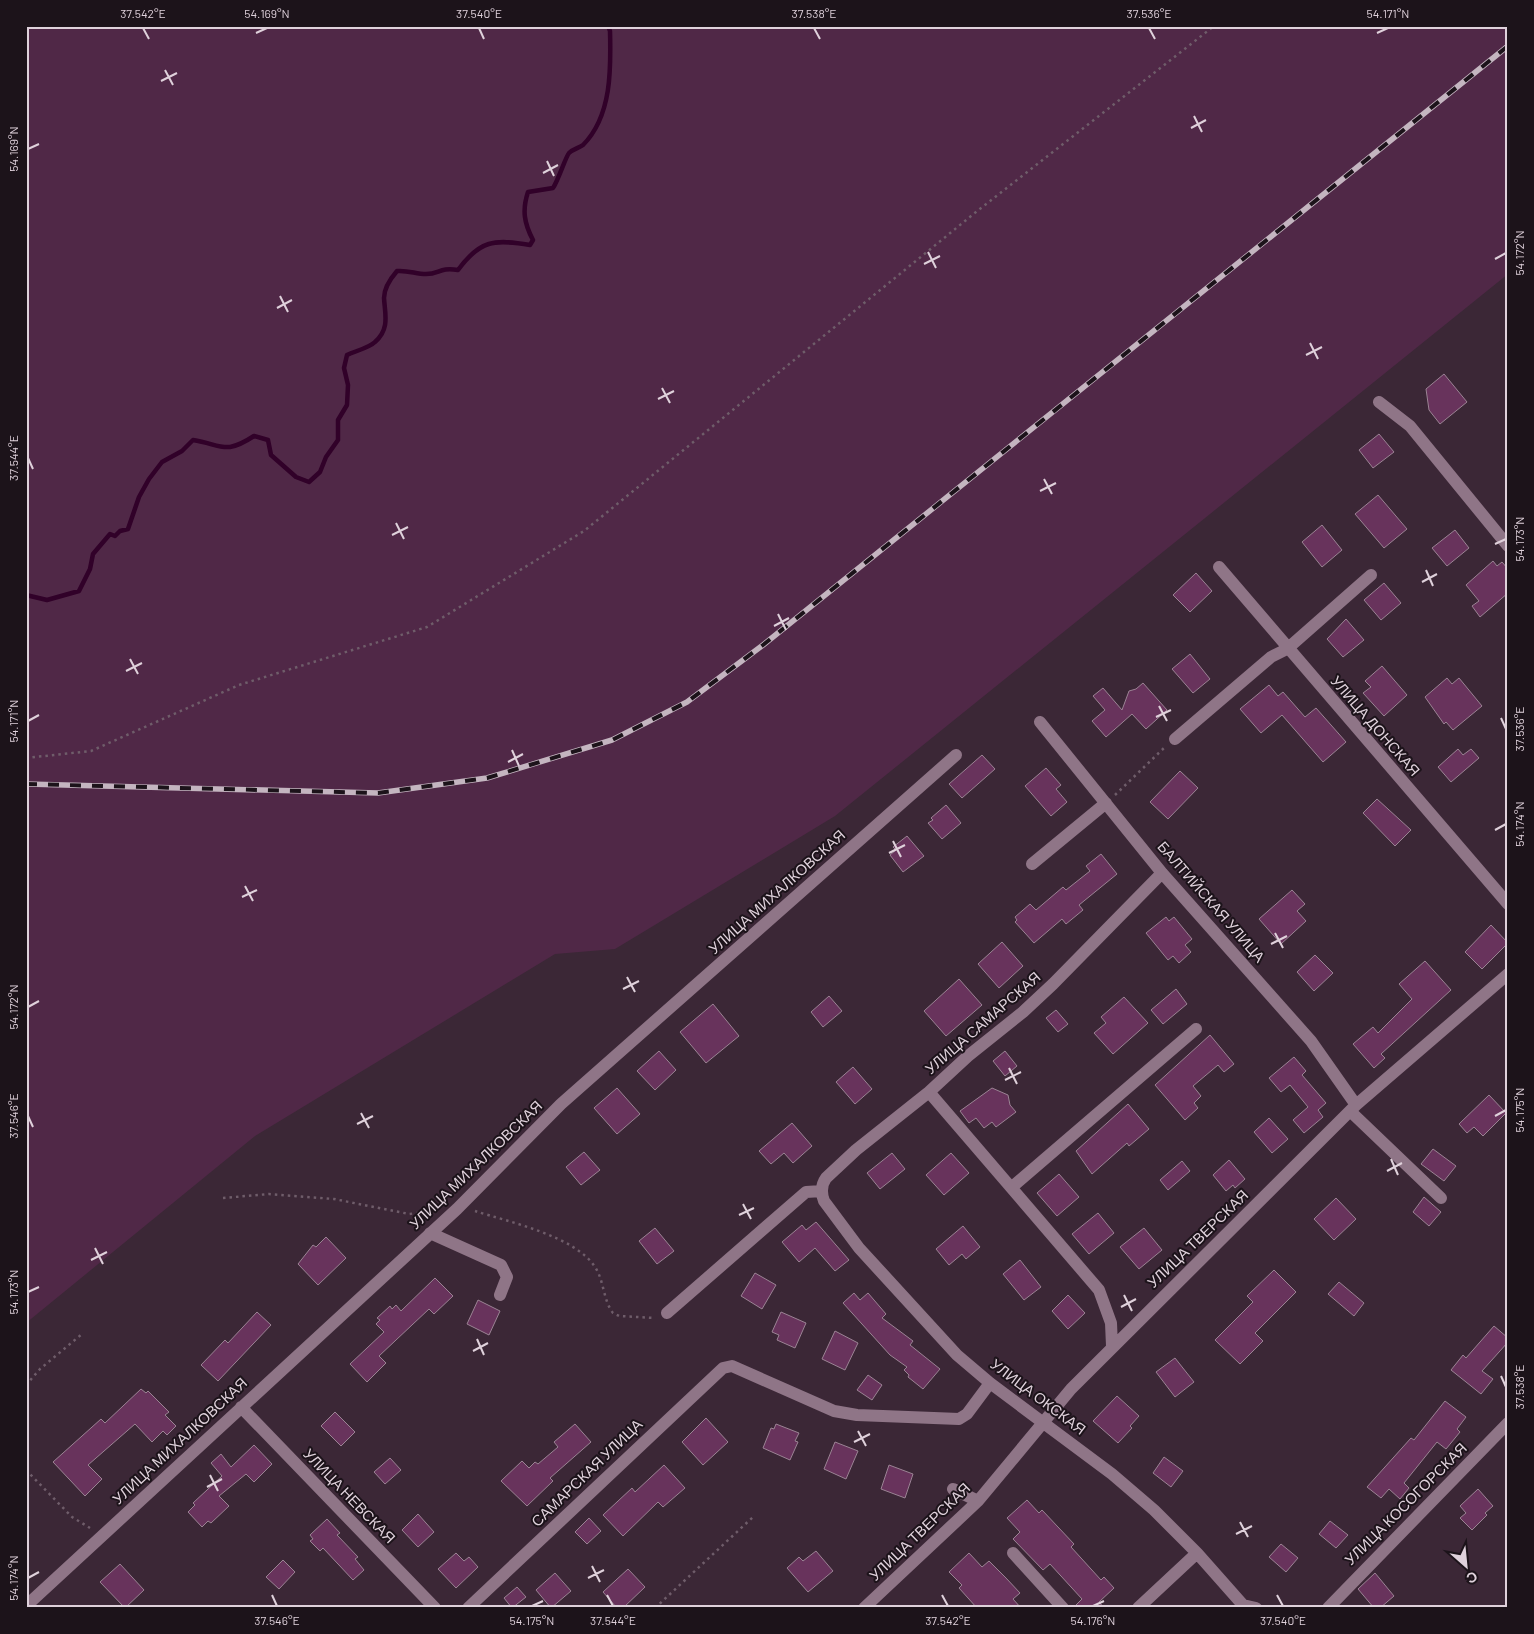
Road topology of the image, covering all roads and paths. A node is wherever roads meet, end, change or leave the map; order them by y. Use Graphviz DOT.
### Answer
graph roads {
  1 [pos="1214,26"];
  2 [pos="1379,402"];
  3 [pos="1508,546"];
  4 [pos="1219,567"];
  5 [pos="1371,575"];
  6 [pos="1287,650"];
  7 [pos="1040,722"];
  8 [pos="1172,741"];
  9 [pos="956,755"];
  10 [pos="26,758"];
  11 [pos="1106,803"];
  12 [pos="1032,864"];
  13 [pos="1162,873"];
  14 [pos="1508,904"];
  15 [pos="1508,974"];
  16 [pos="1196,1029"];
  17 [pos="929,1092"];
  18 [pos="1353,1108"];
  19 [pos="1012,1188"];
  20 [pos="822,1191"];
  21 [pos="223,1198"];
  22 [pos="1441,1198"];
  23 [pos="458,1207"];
  24 [pos="430,1234"];
  25 [pos="500,1295"];
  26 [pos="667,1313"];
  27 [pos="82,1334"];
  28 [pos="1112,1346"];
  29 [pos="990,1383"];
  30 [pos="26,1385"];
  31 [pos="241,1407"];
  32 [pos="1044,1421"];
  33 [pos="1508,1423"];
  34 [pos="26,1470"];
  35 [pos="953,1489"];
  36 [pos="978,1501"];
  37 [pos="753,1517"];
  38 [pos="106,1532"];
  39 [pos="1012,1553"];
  40 [pos="1197,1553"];
  41 [pos="26,1606"];
  42 [pos="1246,1607"];
  43 [pos="435,1608"];
  44 [pos="468,1608"];
  45 [pos="655,1608"];
  46 [pos="864,1608"];
  47 [pos="1063,1608"];
  48 [pos="1138,1608"];
  49 [pos="1328,1608"];
  1 -- 10 [label="path"];
  2 -- 3 [label="street"];
  4 -- 6 [label="street, УЛИЦА ДОНСКАЯ"];
  5 -- 6 [label="street"];
  6 -- 8 [label="street"];
  6 -- 14 [label="street, УЛИЦА ДОНСКАЯ"];
  7 -- 11 [label="street, БАЛТИЙСКАЯ УЛИЦА"];
  8 -- 11 [label="path"];
  9 -- 23 [label="street, УЛИЦА МИХАЛКОВСКАЯ"];
  11 -- 12 [label="street"];
  11 -- 13 [label="street, БАЛТИЙСКАЯ УЛИЦА"];
  13 -- 17 [label="street, УЛИЦА САМАРСКАЯ"];
  13 -- 18 [label="street, БАЛТИЙСКАЯ УЛИЦА"];
  15 -- 18 [label="street, УЛИЦА ТВЕРСКАЯ"];
  16 -- 19 [label="street"];
  17 -- 19 [label="street"];
  17 -- 20 [label="street, УЛИЦА САМАРСКАЯ"];
  18 -- 22 [label="street, БАЛТИЙСКАЯ УЛИЦА"];
  18 -- 28 [label="street, УЛИЦА ТВЕРСКАЯ"];
  19 -- 28 [label="street"];
  20 -- 26 [label="street"];
  20 -- 29 [label="street, УЛИЦА ОКСКАЯ"];
  21 -- 23 [label="path"];
  23 -- 24 [label="street, УЛИЦА МИХАЛКОВСКАЯ"];
  23 -- 26 [label="path"];
  24 -- 25 [label="street"];
  24 -- 31 [label="street, УЛИЦА МИХАЛКОВСКАЯ"];
  27 -- 30 [label="path"];
  28 -- 32 [label="street, УЛИЦА ТВЕРСКАЯ"];
  29 -- 32 [label="street, УЛИЦА ОКСКАЯ"];
  29 -- 44 [label="street, САМАРСКАЯ УЛИЦА"];
  31 -- 38 [label="street, УЛИЦА МИХАЛКОВСКАЯ"];
  31 -- 43 [label="street, УЛИЦА НЕВСКАЯ"];
  32 -- 36 [label="street, УЛИЦА ТВЕРСКАЯ"];
  32 -- 40 [label="street, УЛИЦА ОКСКАЯ"];
  33 -- 49 [label="street, УЛИЦА КОСОГОРСКАЯ"];
  34 -- 38 [label="path"];
  35 -- 36 [label="street"];
  36 -- 46 [label="street, УЛИЦА ТВЕРСКАЯ"];
  37 -- 45 [label="path"];
  38 -- 41 [label="street, УЛИЦА МИХАЛКОВСКАЯ"];
  39 -- 47 [label="street"];
  40 -- 42 [label="street, УЛИЦА ОКСКАЯ"];
  40 -- 48 [label="street"];
}
